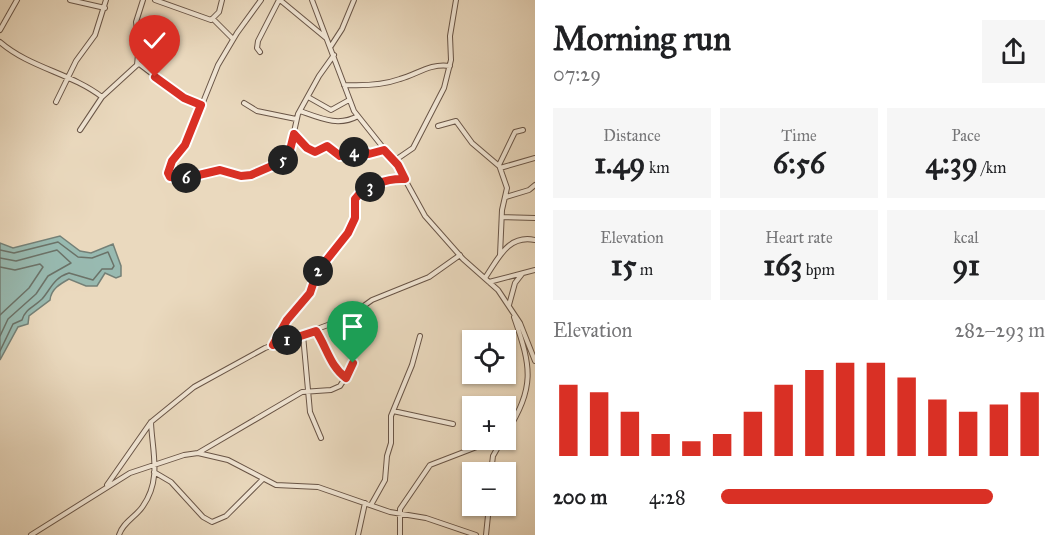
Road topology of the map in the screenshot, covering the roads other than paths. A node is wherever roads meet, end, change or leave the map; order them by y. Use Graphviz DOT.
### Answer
graph roads {
  1 [pos="17,0"];
  2 [pos="70,0"];
  3 [pos="106,0"];
  4 [pos="143,0"];
  5 [pos="155,0"];
  6 [pos="222,0"];
  7 [pos="261,0"];
  8 [pos="280,0"];
  9 [pos="312,0"];
  10 [pos="354,0"];
  11 [pos="456,0"];
  12 [pos="105,8"];
  13 [pos="213,19"];
  14 [pos="0,30"];
  15 [pos="327,38"];
  16 [pos="233,39"];
  17 [pos="0,42"];
  18 [pos="331,47"];
  19 [pos="260,52"];
  20 [pos="334,55"];
  21 [pos="137,63"];
  22 [pos="450,66"];
  23 [pos="69,76"];
  24 [pos="344,86"];
  25 [pos="102,97"];
  26 [pos="308,97"];
  27 [pos="349,100"];
  28 [pos="56,102"];
  29 [pos="244,103"];
  30 [pos="201,105"];
  31 [pos="300,111"];
  32 [pos="358,117"];
  33 [pos="297,119"];
  34 [pos="438,126"];
  35 [pos="80,130"];
  36 [pos="523,130"];
  37 [pos="294,134"];
  38 [pos="384,150"];
  39 [pos="535,158"];
  40 [pos="394,161"];
  41 [pos="499,167"];
  42 [pos="405,179"];
  43 [pos="535,185"];
  44 [pos="505,197"];
  45 [pos="502,217"];
  46 [pos="535,218"];
  47 [pos="535,240"];
  48 [pos="460,255"];
  49 [pos="500,255"];
  50 [pos="535,270"];
  51 [pos="522,273"];
  52 [pos="487,280"];
  53 [pos="510,308"];
  54 [pos="354,314"];
  55 [pos="316,331"];
  56 [pos="303,335"];
  57 [pos="420,336"];
  58 [pos="273,345"];
  59 [pos="535,361"];
  60 [pos="346,378"];
  61 [pos="309,392"];
  62 [pos="393,411"];
  63 [pos="516,419"];
  64 [pos="151,422"];
  65 [pos="453,424"];
  66 [pos="321,438"];
  67 [pos="467,450"];
  68 [pos="198,453"];
  69 [pos="155,463"];
  70 [pos="154,472"];
  71 [pos="263,479"];
  72 [pos="106,487"];
  73 [pos="365,502"];
  74 [pos="370,505"];
  75 [pos="399,514"];
  76 [pos="488,516"];
  77 [pos="32,535"];
  78 [pos="119,535"];
  79 [pos="358,535"];
  80 [pos="400,535"];
  81 [pos="473,535"];
  82 [pos="486,535"];
  1 -- 14 [label="street"];
  2 -- 12 [label="street"];
  3 -- 12 [label="street"];
  4 -- 21 [label="street"];
  5 -- 13 [label="street"];
  6 -- 13 [label="street"];
  7 -- 16 [label="street"];
  8 -- 15 [label="street"];
  8 -- 19 [label="street"];
  9 -- 15 [label="street"];
  10 -- 18 [label="street"];
  11 -- 22 [label="street"];
  12 -- 23 [label="street"];
  13 -- 16 [label="street"];
  15 -- 18 [label="street"];
  16 -- 30 [label="street"];
  17 -- 23 [label="street"];
  18 -- 20 [label="street"];
  20 -- 24 [label="street"];
  20 -- 26 [label="street"];
  21 -- 25 [label="street"];
  21 -- 30 [label="street"];
  22 -- 24 [label="street"];
  22 -- 40 [label="street"];
  23 -- 25 [label="street"];
  23 -- 28 [label="street"];
  24 -- 27 [label="street"];
  25 -- 35 [label="street"];
  26 -- 27 [label="street"];
  26 -- 31 [label="street"];
  27 -- 32 [label="street"];
  29 -- 33 [label="street"];
  30 -- 37 [label="street"];
  31 -- 32 [label="street"];
  31 -- 33 [label="street"];
  32 -- 38 [label="street"];
  33 -- 37 [label="street"];
  34 -- 41 [label="street"];
  36 -- 41 [label="street"];
  37 -- 38 [label="street"];
  38 -- 40 [label="street"];
  39 -- 41 [label="street"];
  40 -- 42 [label="street"];
  41 -- 44 [label="street"];
  42 -- 48 [label="street"];
  42 -- 58 [label="street"];
  43 -- 44 [label="street"];
  44 -- 45 [label="street"];
  45 -- 46 [label="street"];
  45 -- 49 [label="street"];
  47 -- 49 [label="street"];
  48 -- 52 [label="street"];
  48 -- 54 [label="street"];
  49 -- 52 [label="street"];
  50 -- 51 [label="street"];
  51 -- 52 [label="street"];
  51 -- 53 [label="street"];
  52 -- 53 [label="street"];
  53 -- 59 [label="street"];
  53 -- 63 [label="street"];
  54 -- 55 [label="street"];
  54 -- 60 [label="street"];
  55 -- 56 [label="street"];
  55 -- 60 [label="street"];
  56 -- 58 [label="street"];
  56 -- 61 [label="street"];
  57 -- 62 [label="street"];
  58 -- 64 [label="street"];
  60 -- 61 [label="street"];
  61 -- 66 [label="street"];
  61 -- 68 [label="street"];
  62 -- 65 [label="street"];
  62 -- 74 [label="street"];
  64 -- 69 [label="street"];
  64 -- 72 [label="street"];
  67 -- 75 [label="street"];
  68 -- 69 [label="street"];
  68 -- 71 [label="street"];
  69 -- 70 [label="street"];
  69 -- 72 [label="street"];
  70 -- 71 [label="street"];
  70 -- 78 [label="street"];
  71 -- 73 [label="street"];
  72 -- 77 [label="street"];
  73 -- 74 [label="street"];
  73 -- 79 [label="street"];
  74 -- 75 [label="street"];
  75 -- 80 [label="street"];
  75 -- 81 [label="street"];
  76 -- 82 [label="street"];
}
